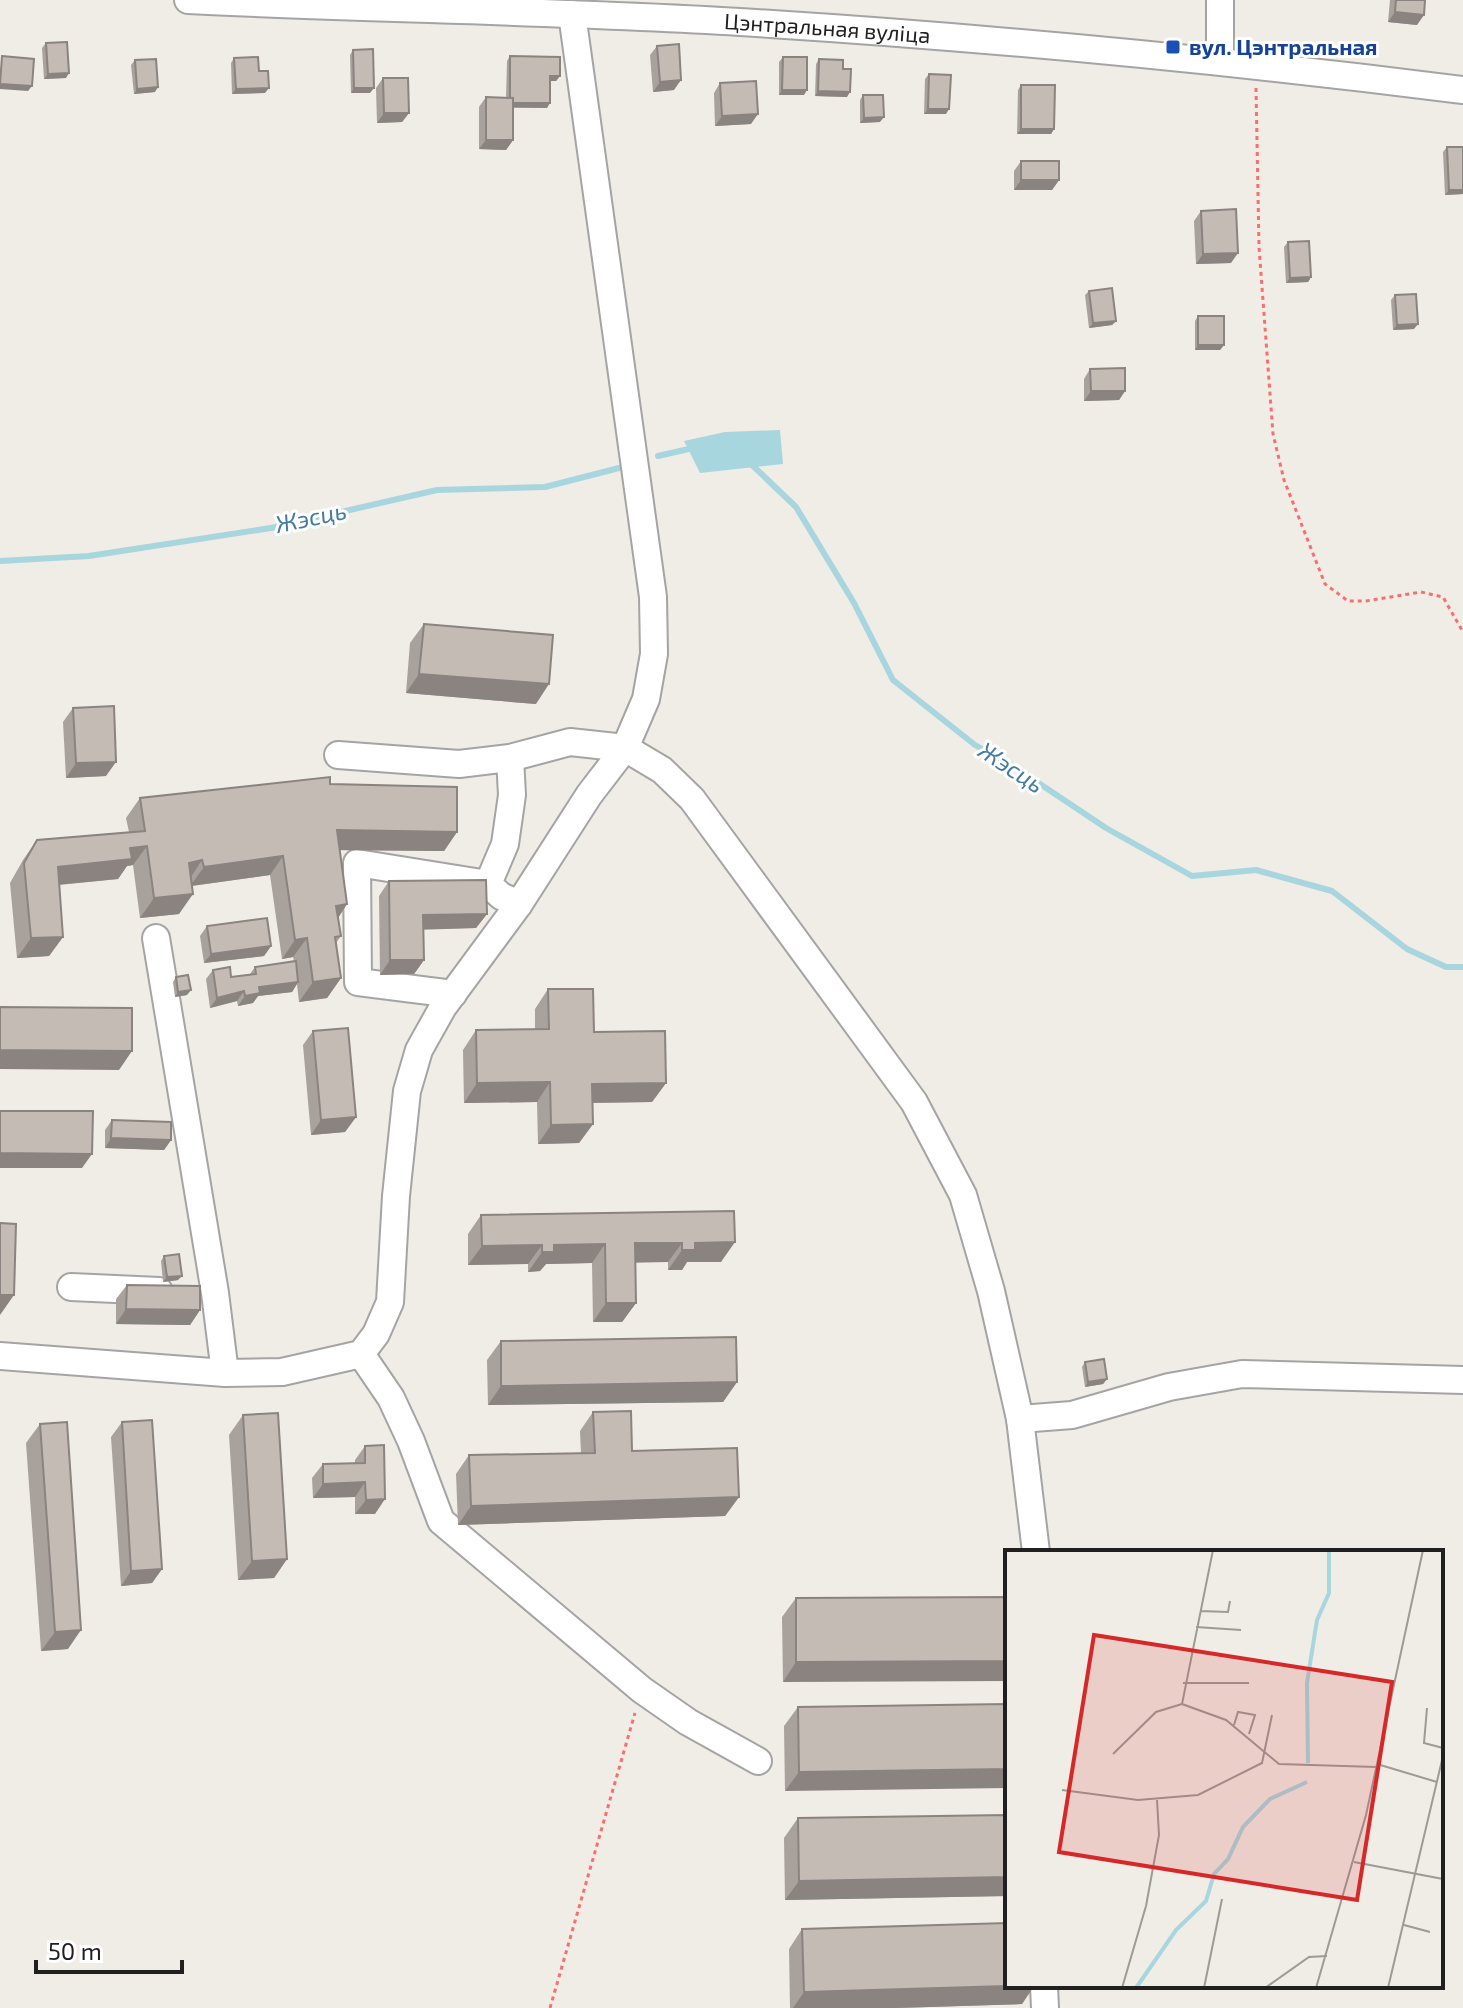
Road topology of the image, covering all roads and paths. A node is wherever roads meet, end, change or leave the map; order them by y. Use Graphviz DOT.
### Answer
graph roads {
  1 [pos="188,0"];
  2 [pos="1220,0"];
  3 [pos="557,9"];
  4 [pos="1220,61"];
  5 [pos="1256,64"];
  6 [pos="1463,90"];
  7 [pos="1463,632"];
  8 [pos="625,748"];
  9 [pos="338,755"];
  10 [pos="510,758"];
  11 [pos="488,884"];
  12 [pos="519,904"];
  13 [pos="156,938"];
  14 [pos="453,994"];
  15 [pos="71,1287"];
  16 [pos="215,1293"];
  17 [pos="361,1354"];
  18 [pos="0,1356"];
  19 [pos="225,1373"];
  20 [pos="1463,1380"];
  21 [pos="1020,1419"];
  22 [pos="1036,1550"];
  23 [pos="642,1690"];
  24 [pos="758,1761"];
  25 [pos="1044,1988"];
  26 [pos="550,2008"];
  27 [pos="1045,2008"];
  1 -- 3 [label="street, Цэнтральная вуліца"];
  2 -- 4 [label="street"];
  3 -- 4 [label="street, Цэнтральная вуліца"];
  3 -- 8 [label="street"];
  4 -- 5 [label="street, Цэнтральная вуліца"];
  5 -- 6 [label="street, Цэнтральная вуліца"];
  5 -- 7 [label="path"];
  8 -- 10 [label="street"];
  8 -- 12 [label="street"];
  8 -- 21 [label="street"];
  9 -- 10 [label="street"];
  10 -- 11 [label="street"];
  11 -- 12 [label="street"];
  11 -- 14 [label="street"];
  12 -- 14 [label="street"];
  13 -- 16 [label="street"];
  14 -- 17 [label="street"];
  15 -- 16 [label="street"];
  16 -- 19 [label="street"];
  17 -- 19 [label="street"];
  17 -- 23 [label="street"];
  18 -- 19 [label="street"];
  20 -- 21 [label="street"];
  21 -- 22 [label="street"];
  23 -- 24 [label="street"];
  23 -- 26 [label="path"];
  25 -- 27 [label="street"];
}
